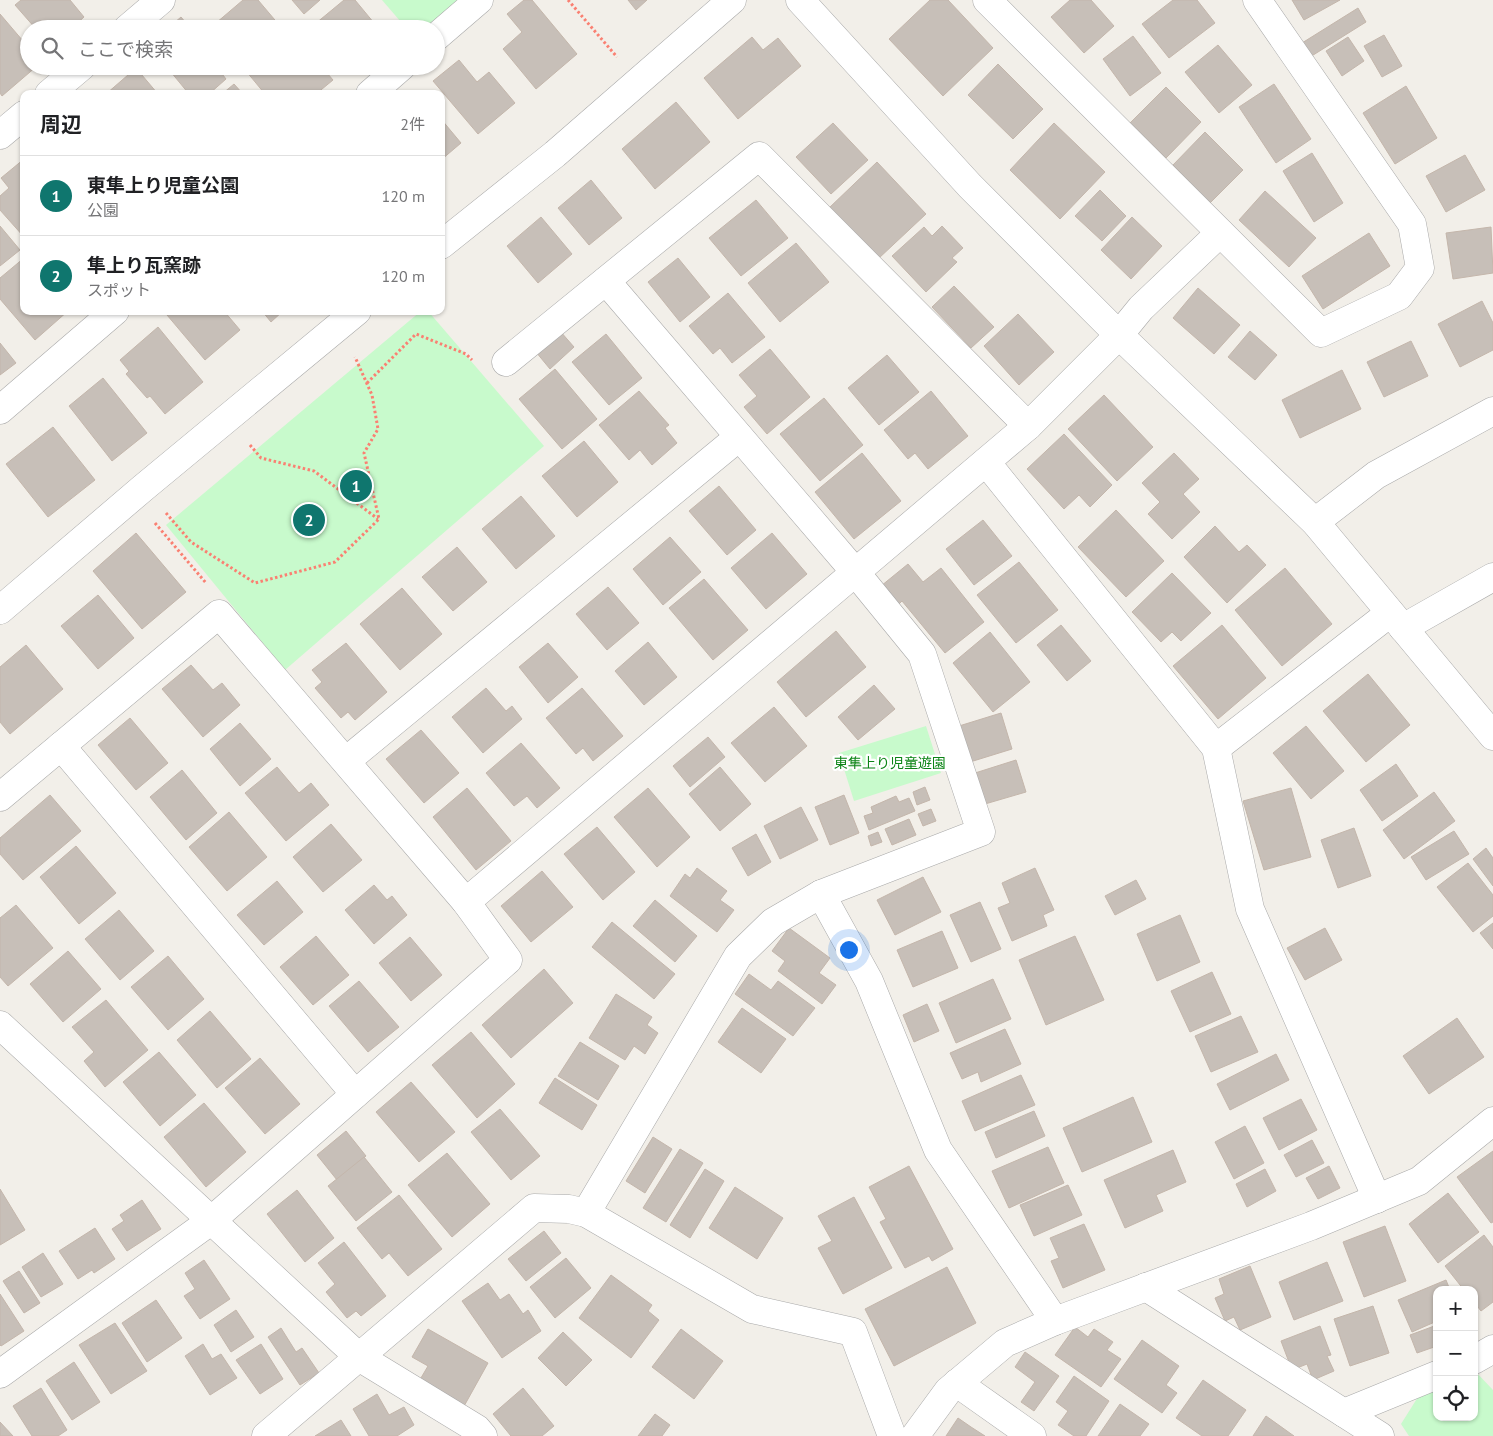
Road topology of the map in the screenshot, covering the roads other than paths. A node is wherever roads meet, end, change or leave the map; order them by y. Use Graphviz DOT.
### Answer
graph roads {
  1 [pos="161,0"];
  2 [pos="479,0"];
  3 [pos="732,0"];
  4 [pos="800,0"];
  5 [pos="986,0"];
  6 [pos="1257,0"];
  7 [pos="138,20"];
  8 [pos="445,29"];
  9 [pos="71,75"];
  10 [pos="392,75"];
  11 [pos="54,90"];
  12 [pos="375,90"];
  13 [pos="20,118"];
  14 [pos="0,135"];
  15 [pos="1220,232"];
  16 [pos="445,242"];
  17 [pos="606,281"];
  18 [pos="111,315"];
  19 [pos="349,318"];
  20 [pos="1119,335"];
  21 [pos="506,362"];
  22 [pos="0,410"];
  23 [pos="1493,411"];
  24 [pos="1028,426"];
  25 [pos="739,437"];
  26 [pos="986,462"];
  27 [pos="1315,522"];
  28 [pos="856,572"];
  29 [pos="1493,577"];
  30 [pos="0,610"];
  31 [pos="1397,620"];
  32 [pos="1493,736"];
  33 [pos="61,746"];
  34 [pos="1216,748"];
  35 [pos="346,761"];
  36 [pos="0,797"];
  37 [pos="820,894"];
  38 [pos="466,902"];
  39 [pos="0,1025"];
  40 [pos="354,1094"];
  41 [pos="1493,1121"];
  42 [pos="1377,1200"];
  43 [pos="586,1212"];
  44 [pos="212,1220"];
  45 [pos="1146,1288"];
  46 [pos="1055,1322"];
  47 [pos="1493,1349"];
  48 [pos="359,1357"];
  49 [pos="1478,1358"];
  50 [pos="0,1374"];
  51 [pos="1435,1376"];
  52 [pos="957,1383"];
  53 [pos="1344,1413"];
  54 [pos="266,1436"];
  55 [pos="483,1436"];
  56 [pos="892,1436"];
  57 [pos="915,1436"];
  58 [pos="1032,1436"];
  59 [pos="1380,1436"];
  1 -- 7 [label="street"];
  2 -- 8 [label="street"];
  3 -- 16 [label="street"];
  4 -- 20 [label="street"];
  5 -- 15 [label="street"];
  6 -- 15 [label="street"];
  9 -- 11 [label="street"];
  10 -- 12 [label="street"];
  13 -- 14 [label="street"];
  15 -- 20 [label="street"];
  17 -- 21 [label="street"];
  17 -- 24 [label="street"];
  17 -- 25 [label="street"];
  18 -- 22 [label="street"];
  19 -- 30 [label="street"];
  20 -- 24 [label="street"];
  20 -- 27 [label="street"];
  23 -- 27 [label="street"];
  24 -- 26 [label="street"];
  25 -- 28 [label="street"];
  25 -- 35 [label="street"];
  26 -- 28 [label="street"];
  26 -- 34 [label="street"];
  27 -- 31 [label="street"];
  28 -- 37 [label="street"];
  28 -- 38 [label="street"];
  29 -- 31 [label="street"];
  31 -- 32 [label="street"];
  31 -- 34 [label="street"];
  33 -- 35 [label="street"];
  33 -- 36 [label="street"];
  33 -- 40 [label="street"];
  34 -- 42 [label="street"];
  35 -- 38 [label="street"];
  37 -- 43 [label="street"];
  37 -- 46 [label="street"];
  38 -- 40 [label="street"];
  39 -- 44 [label="street"];
  40 -- 44 [label="street"];
  41 -- 42 [label="street"];
  42 -- 45 [label="street"];
  43 -- 48 [label="street"];
  43 -- 56 [label="street"];
  44 -- 48 [label="street"];
  44 -- 50 [label="street"];
  45 -- 46 [label="street"];
  45 -- 53 [label="street"];
  46 -- 52 [label="street"];
  47 -- 49 [label="street"];
  48 -- 54 [label="street"];
  48 -- 55 [label="street"];
  51 -- 53 [label="street"];
  52 -- 57 [label="street"];
  52 -- 58 [label="street"];
  53 -- 59 [label="street"];
}
